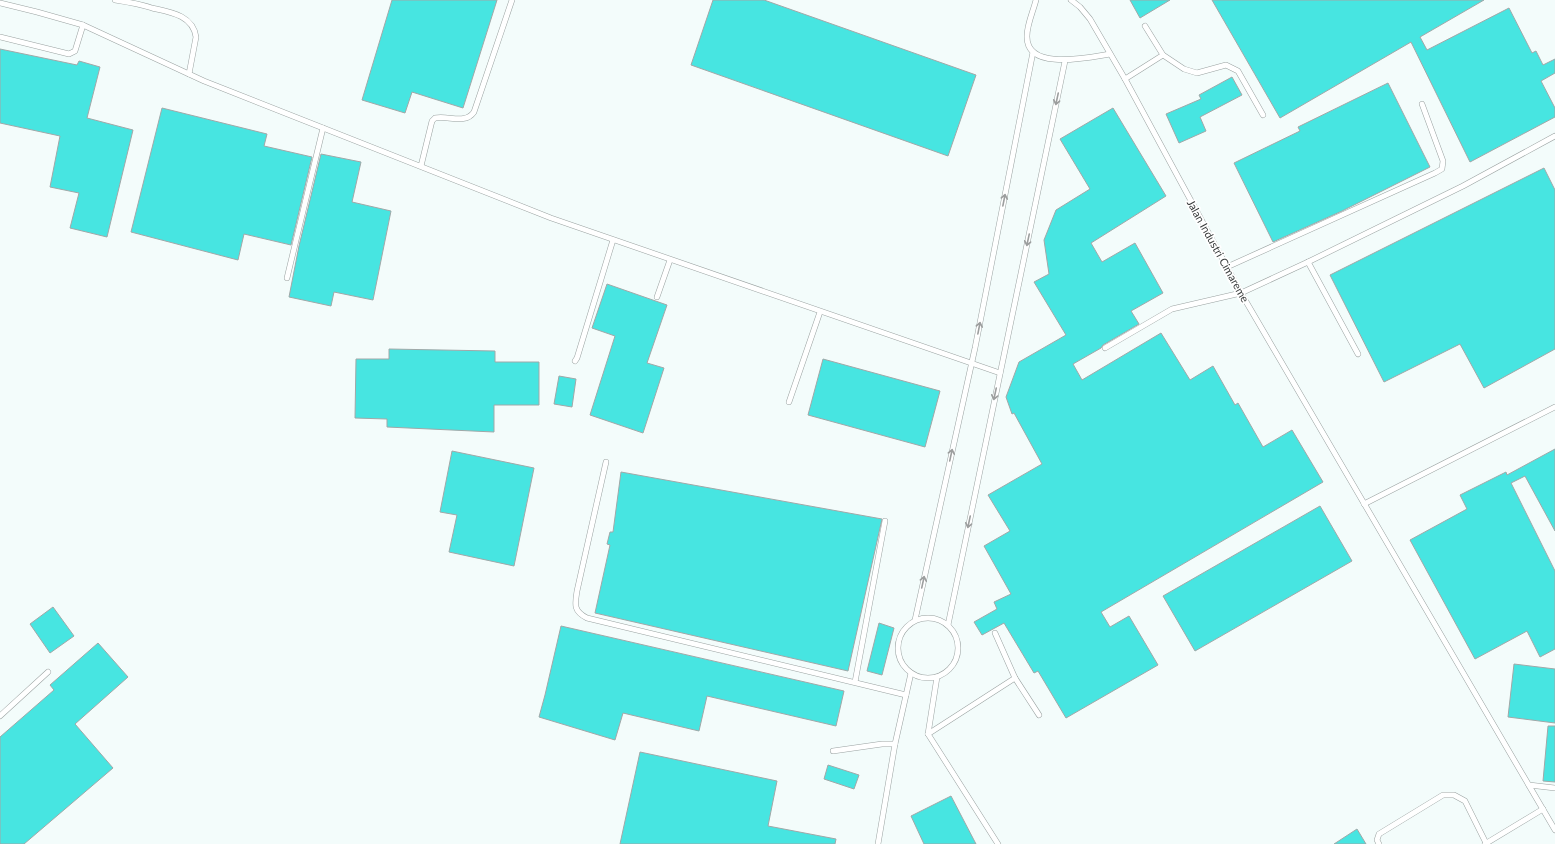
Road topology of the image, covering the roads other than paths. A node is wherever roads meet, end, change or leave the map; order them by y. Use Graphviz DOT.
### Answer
graph roads {
  1 [pos="115,0"];
  2 [pos="512,0"];
  3 [pos="1036,0"];
  4 [pos="1071,0"];
  5 [pos="0,3"];
  6 [pos="83,25"];
  7 [pos="1145,26"];
  8 [pos="0,37"];
  9 [pos="1033,52"];
  10 [pos="1110,54"];
  11 [pos="1163,55"];
  12 [pos="1065,61"];
  13 [pos="189,74"];
  14 [pos="1125,79"];
  15 [pos="1422,104"];
  16 [pos="1263,115"];
  17 [pos="323,128"];
  18 [pos="1555,136"];
  19 [pos="421,166"];
  20 [pos="613,240"];
  21 [pos="670,260"];
  22 [pos="1308,262"];
  23 [pos="1227,267"];
  24 [pos="287,278"];
  25 [pos="1241,293"];
  26 [pos="657,297"];
  27 [pos="820,312"];
  28 [pos="1105,348"];
  29 [pos="1358,354"];
  30 [pos="575,361"];
  31 [pos="971,364"];
  32 [pos="1000,373"];
  33 [pos="789,402"];
  34 [pos="1555,407"];
  35 [pos="606,462"];
  36 [pos="1364,504"];
  37 [pos="885,521"];
  38 [pos="915,620"];
  39 [pos="948,624"];
  40 [pos="995,633"];
  41 [pos="48,672"];
  42 [pos="911,673"];
  43 [pos="937,677"];
  44 [pos="1015,678"];
  45 [pos="855,682"];
  46 [pos="906,695"];
  47 [pos="1039,715"];
  48 [pos="0,716"];
  49 [pos="928,734"];
  50 [pos="895,744"];
  51 [pos="833,751"];
  52 [pos="1528,785"];
  53 [pos="1555,788"];
  54 [pos="1543,809"];
  55 [pos="1555,830"];
  56 [pos="1485,843"];
  57 [pos="878,844"];
  58 [pos="998,844"];
  59 [pos="1379,844"];
  1 -- 13 [label="lane"];
  2 -- 19 [label="lane"];
  3 -- 9 [label="lane"];
  4 -- 10 [label="lane, Jalan Industri Cimareme"];
  5 -- 6 [label="lane"];
  6 -- 8 [label="lane"];
  6 -- 13 [label="lane"];
  7 -- 11 [label="lane"];
  9 -- 12 [label="lane"];
  31 -- 9 [label="lane, one-way"];
  10 -- 12 [label="lane"];
  10 -- 14 [label="lane, Jalan Industri Cimareme"];
  11 -- 14 [label="lane"];
  11 -- 16 [label="lane"];
  12 -- 32 [label="lane, one-way"];
  13 -- 17 [label="lane"];
  14 -- 23 [label="lane, Jalan Industri Cimareme"];
  15 -- 23 [label="lane"];
  17 -- 19 [label="lane"];
  17 -- 24 [label="lane"];
  18 -- 22 [label="lane"];
  19 -- 20 [label="lane"];
  20 -- 21 [label="lane"];
  20 -- 30 [label="lane"];
  21 -- 26 [label="lane"];
  21 -- 27 [label="lane"];
  22 -- 25 [label="lane"];
  22 -- 29 [label="lane"];
  23 -- 25 [label="lane, Jalan Industri Cimareme"];
  25 -- 28 [label="lane"];
  25 -- 36 [label="lane, Jalan Industri Cimareme"];
  27 -- 31 [label="lane"];
  27 -- 33 [label="lane"];
  31 -- 32 [label="lane"];
  38 -- 31 [label="lane, one-way"];
  32 -- 39 [label="lane, one-way"];
  34 -- 36 [label="lane"];
  35 -- 45 [label="lane"];
  36 -- 52 [label="lane, Jalan Industri Cimareme"];
  37 -- 45 [label="lane"];
  38 -- 39 [label="lane"];
  38 -- 42 [label="lane"];
  39 -- 43 [label="lane"];
  40 -- 44 [label="lane"];
  41 -- 48 [label="lane"];
  42 -- 43 [label="lane"];
  42 -- 46 [label="lane"];
  43 -- 49 [label="lane"];
  44 -- 47 [label="lane"];
  44 -- 49 [label="lane"];
  45 -- 46 [label="lane"];
  46 -- 50 [label="lane"];
  49 -- 58 [label="lane"];
  50 -- 51 [label="lane"];
  50 -- 57 [label="lane"];
  52 -- 53 [label="lane"];
  52 -- 54 [label="lane, Jalan Industri Cimareme"];
  54 -- 55 [label="lane, Jalan Industri Cimareme"];
  54 -- 56 [label="lane"];
  56 -- 59 [label="lane"];
}
